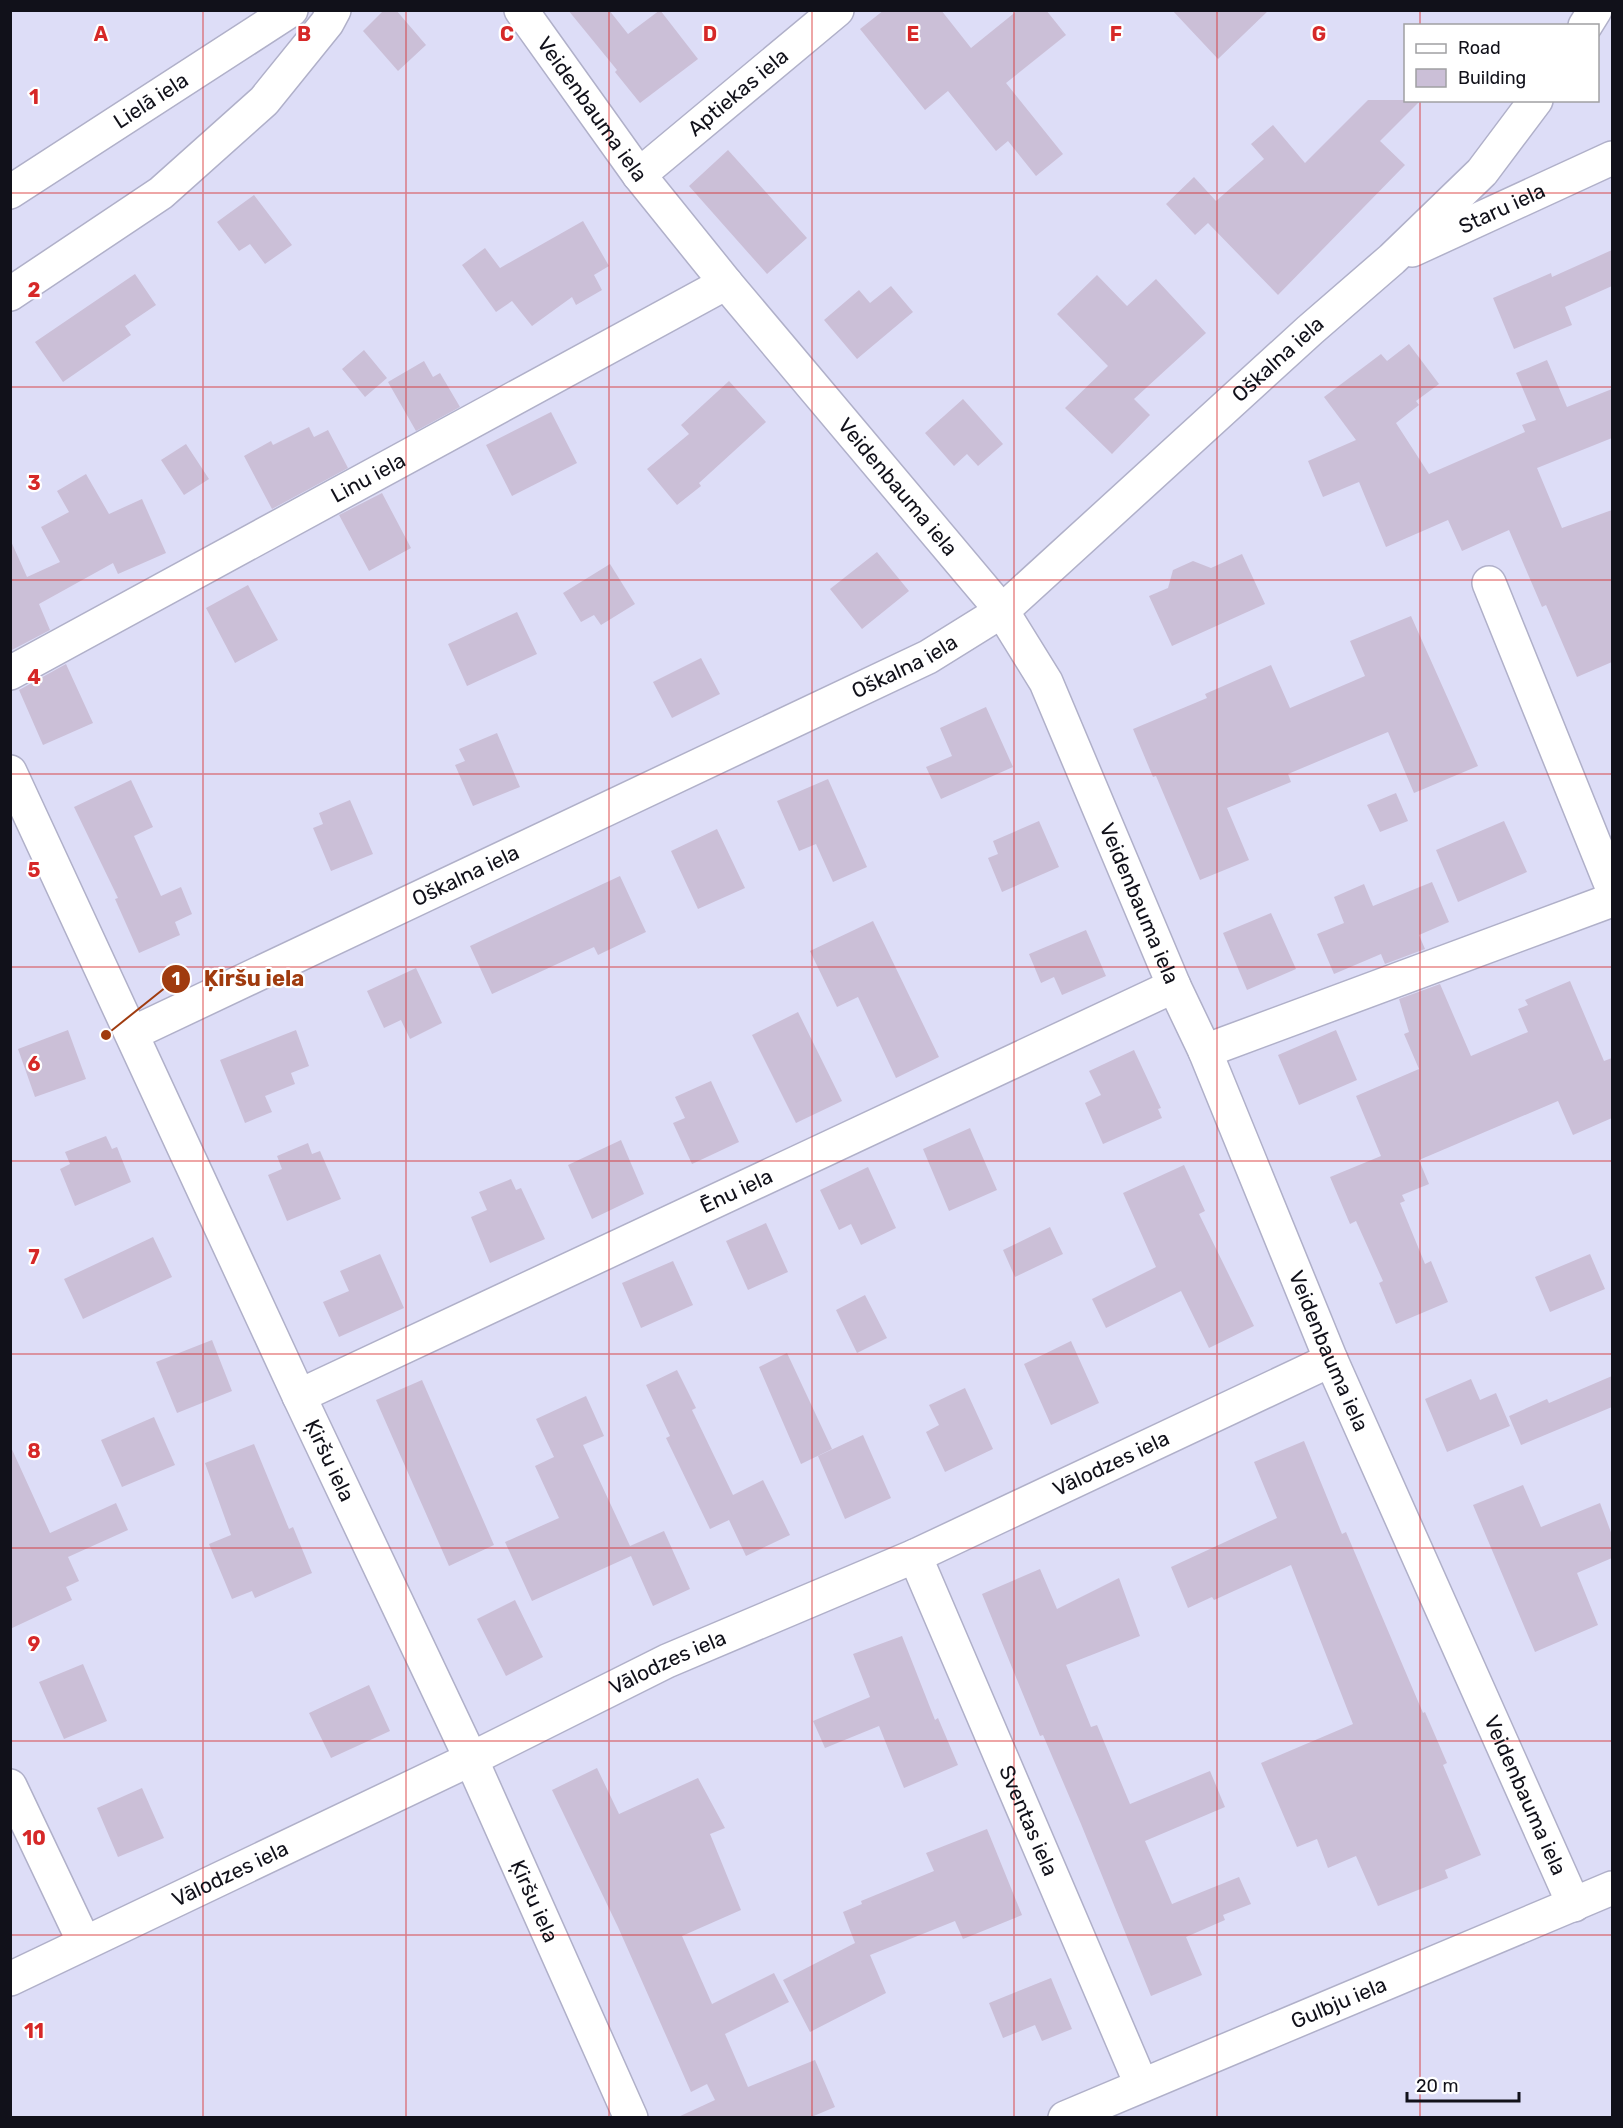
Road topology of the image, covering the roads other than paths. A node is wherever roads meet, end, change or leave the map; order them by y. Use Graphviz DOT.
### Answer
graph roads {
  1 [pos="291,10"];
  2 [pos="334,10"];
  3 [pos="521,10"];
  4 [pos="837,10"];
  5 [pos="1595,10"];
  6 [pos="1586,24"];
  7 [pos="1534,102"];
  8 [pos="1612,158"];
  9 [pos="639,175"];
  10 [pos="10,192"];
  11 [pos="1392,260"];
  12 [pos="726,283"];
  13 [pos="10,294"];
  14 [pos="1489,583"];
  15 [pos="1002,611"];
  16 [pos="10,673"];
  17 [pos="10,772"];
  18 [pos="1612,887"];
  19 [pos="1612,900"];
  20 [pos="1174,986"];
  21 [pos="133,1033"];
  22 [pos="1205,1051"];
  23 [pos="1331,1360"];
  24 [pos="299,1396"];
  25 [pos="915,1556"];
  26 [pos="471,1759"];
  27 [pos="10,1786"];
  28 [pos="1612,1888"];
  29 [pos="1574,1905"];
  30 [pos="84,1942"];
  31 [pos="10,1979"];
  32 [pos="1141,2084"];
  33 [pos="631,2118"];
  34 [pos="1065,2118"];
  1 -- 10 [label="street, Lielā iela"];
  2 -- 13 [label="street"];
  3 -- 9 [label="street, Veidenbauma iela"];
  4 -- 9 [label="street, Aptiekas iela"];
  5 -- 6 [label="street"];
  7 -- 11 [label="street, Oškalna iela"];
  8 -- 11 [label="street, Staru iela"];
  9 -- 12 [label="street, Veidenbauma iela"];
  11 -- 15 [label="street, Oškalna iela"];
  12 -- 15 [label="street, Veidenbauma iela"];
  12 -- 16 [label="street, Linu iela"];
  14 -- 18 [label="street"];
  15 -- 20 [label="street, Veidenbauma iela"];
  15 -- 21 [label="street, Oškalna iela"];
  17 -- 21 [label="street, Ķiršu iela"];
  19 -- 22 [label="street"];
  20 -- 22 [label="street, Veidenbauma iela"];
  20 -- 24 [label="street, Ēnu iela"];
  21 -- 24 [label="street, Ķiršu iela"];
  22 -- 23 [label="street, Veidenbauma iela"];
  23 -- 25 [label="street, Vālodzes iela"];
  23 -- 29 [label="street, Veidenbauma iela"];
  24 -- 26 [label="street, Ķiršu iela"];
  25 -- 26 [label="street, Vālodzes iela"];
  25 -- 32 [label="street, Sventas iela"];
  26 -- 30 [label="street, Vālodzes iela"];
  26 -- 33 [label="street, Ķiršu iela"];
  27 -- 30 [label="street"];
  28 -- 29 [label="street, Gulbju iela"];
  29 -- 32 [label="street, Gulbju iela"];
  30 -- 31 [label="street, Vālodzes iela"];
  32 -- 34 [label="street, Gulbju iela"];
}
